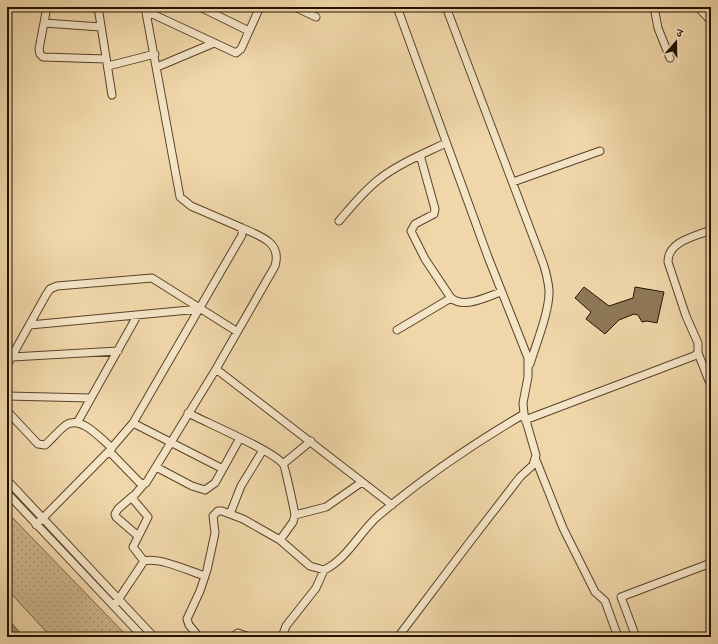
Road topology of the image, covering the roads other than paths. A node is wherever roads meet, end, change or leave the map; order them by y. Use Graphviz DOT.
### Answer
graph roads {
  1 [pos="47,7"];
  2 [pos="134,7"];
  3 [pos="200,7"];
  4 [pos="260,7"];
  5 [pos="295,7"];
  6 [pos="397,7"];
  7 [pos="446,7"];
  8 [pos="654,7"];
  9 [pos="698,7"];
  10 [pos="98,8"];
  11 [pos="146,8"];
  12 [pos="211,9"];
  13 [pos="316,17"];
  14 [pos="711,21"];
  15 [pos="44,23"];
  16 [pos="101,27"];
  17 [pos="249,31"];
  18 [pos="214,43"];
  19 [pos="155,54"];
  20 [pos="670,58"];
  21 [pos="107,63"];
  22 [pos="157,67"];
  23 [pos="112,95"];
  24 [pos="446,143"];
  25 [pos="600,151"];
  26 [pos="420,155"];
  27 [pos="513,182"];
  28 [pos="339,221"];
  29 [pos="242,228"];
  30 [pos="711,230"];
  31 [pos="501,292"];
  32 [pos="451,298"];
  33 [pos="200,309"];
  34 [pos="137,316"];
  35 [pos="30,326"];
  36 [pos="398,330"];
  37 [pos="236,332"];
  38 [pos="118,351"];
  39 [pos="698,353"];
  40 [pos="12,357"];
  41 [pos="7,366"];
  42 [pos="529,367"];
  43 [pos="216,369"];
  44 [pos="711,386"];
  45 [pos="7,396"];
  46 [pos="90,398"];
  47 [pos="7,411"];
  48 [pos="188,413"];
  49 [pos="524,417"];
  50 [pos="77,423"];
  51 [pos="133,423"];
  52 [pos="240,438"];
  53 [pos="311,441"];
  54 [pos="171,442"];
  55 [pos="110,450"];
  56 [pos="263,450"];
  57 [pos="536,460"];
  58 [pos="283,464"];
  59 [pos="156,467"];
  60 [pos="223,470"];
  61 [pos="7,480"];
  62 [pos="362,482"];
  63 [pos="144,484"];
  64 [pos="7,493"];
  65 [pos="132,496"];
  66 [pos="392,504"];
  67 [pos="230,514"];
  68 [pos="295,515"];
  69 [pos="43,519"];
  70 [pos="36,525"];
  71 [pos="138,536"];
  72 [pos="280,540"];
  73 [pos="144,561"];
  74 [pos="711,563"];
  75 [pos="324,570"];
  76 [pos="205,576"];
  77 [pos="116,603"];
  78 [pos="143,637"];
  79 [pos="154,637"];
  80 [pos="199,637"];
  81 [pos="232,637"];
  82 [pos="249,637"];
  83 [pos="282,637"];
  84 [pos="398,637"];
  85 [pos="618,637"];
  86 [pos="636,637"];
  1 -- 15 [label="street"];
  2 -- 11 [label="street"];
  3 -- 12 [label="street"];
  4 -- 17 [label="street"];
  5 -- 13 [label="street"];
  6 -- 24 [label="street"];
  7 -- 27 [label="street"];
  8 -- 20 [label="street"];
  9 -- 14 [label="street"];
  10 -- 16 [label="street"];
  11 -- 18 [label="street"];
  11 -- 19 [label="street"];
  12 -- 17 [label="street"];
  15 -- 16 [label="street"];
  15 -- 21 [label="street"];
  16 -- 21 [label="street"];
  17 -- 18 [label="street"];
  18 -- 22 [label="street"];
  19 -- 21 [label="street"];
  19 -- 22 [label="street"];
  21 -- 23 [label="street"];
  22 -- 29 [label="street"];
  24 -- 26 [label="street"];
  24 -- 31 [label="street"];
  25 -- 27 [label="street"];
  26 -- 28 [label="street"];
  26 -- 32 [label="street"];
  27 -- 42 [label="street"];
  29 -- 33 [label="street"];
  29 -- 37 [label="street"];
  30 -- 39 [label="street"];
  31 -- 32 [label="street"];
  31 -- 42 [label="street"];
  32 -- 36 [label="street"];
  33 -- 34 [label="street"];
  33 -- 35 [label="street"];
  33 -- 37 [label="street"];
  33 -- 51 [label="street"];
  34 -- 35 [label="street"];
  34 -- 38 [label="street"];
  35 -- 40 [label="street"];
  37 -- 43 [label="street"];
  38 -- 40 [label="street"];
  38 -- 46 [label="street"];
  39 -- 44 [label="street"];
  39 -- 49 [label="street"];
  40 -- 41 [label="street"];
  42 -- 49 [label="street"];
  43 -- 48 [label="street"];
  43 -- 53 [label="street"];
  45 -- 46 [label="street"];
  46 -- 50 [label="street"];
  47 -- 50 [label="street"];
  48 -- 52 [label="street"];
  48 -- 54 [label="street"];
  49 -- 57 [label="street"];
  49 -- 66 [label="street"];
  50 -- 55 [label="street"];
  51 -- 54 [label="street"];
  51 -- 55 [label="street"];
  52 -- 56 [label="street"];
  52 -- 60 [label="street"];
  53 -- 58 [label="street"];
  53 -- 62 [label="street"];
  54 -- 59 [label="street"];
  54 -- 60 [label="street"];
  55 -- 63 [label="street"];
  55 -- 69 [label="street"];
  56 -- 58 [label="street"];
  56 -- 67 [label="street"];
  57 -- 84 [label="street"];
  57 -- 85 [label="street"];
  58 -- 68 [label="street"];
  59 -- 60 [label="street"];
  59 -- 63 [label="street"];
  61 -- 69 [label="street"];
  62 -- 66 [label="street"];
  62 -- 68 [label="street"];
  63 -- 65 [label="street"];
  64 -- 70 [label="street"];
  65 -- 71 [label="street"];
  65 -- 71 [label="street"];
  66 -- 75 [label="street"];
  67 -- 72 [label="street"];
  67 -- 76 [label="street"];
  68 -- 72 [label="street"];
  69 -- 70 [label="street"];
  69 -- 77 [label="street"];
  70 -- 77 [label="street"];
  71 -- 73 [label="street"];
  72 -- 75 [label="street"];
  73 -- 76 [label="street"];
  73 -- 77 [label="street"];
  74 -- 86 [label="street"];
  75 -- 83 [label="street"];
  76 -- 80 [label="street"];
  77 -- 78 [label="street"];
  77 -- 79 [label="street"];
  81 -- 82 [label="street"];
}
